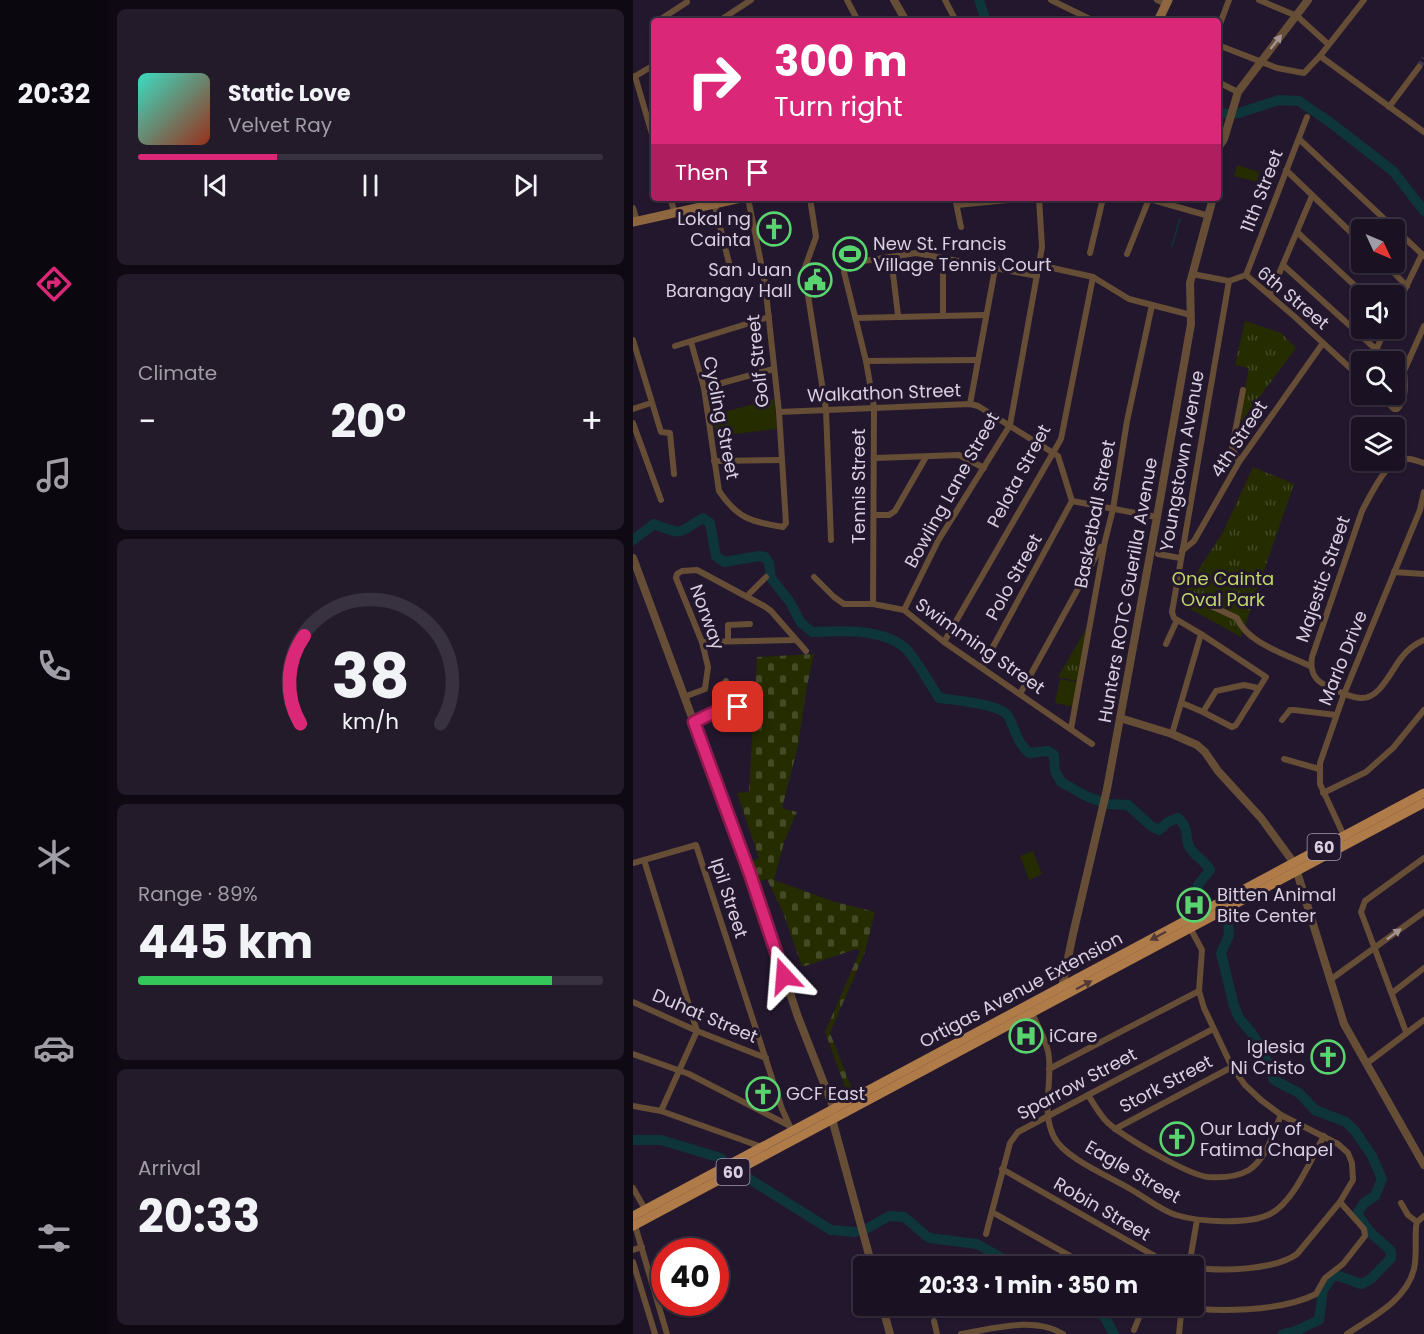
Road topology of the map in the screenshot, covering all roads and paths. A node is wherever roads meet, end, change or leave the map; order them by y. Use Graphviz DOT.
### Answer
graph roads {
  1 [pos="751,0"];
  2 [pos="847,0"];
  3 [pos="894,0"];
  4 [pos="945,0"];
  5 [pos="1051,0"];
  6 [pos="1229,0"];
  7 [pos="1259,0"];
  8 [pos="1308,0"];
  9 [pos="1364,0"];
  10 [pos="1164,1"];
  11 [pos="687,2"];
  12 [pos="1297,16"];
  13 [pos="663,18"];
  14 [pos="724,18"];
  15 [pos="856,18"];
  16 [pos="901,18"];
  17 [pos="954,18"];
  18 [pos="1088,18"];
  19 [pos="1159,18"];
  20 [pos="1221,21"];
  21 [pos="1329,44"];
  22 [pos="1221,46"];
  23 [pos="1320,56"];
  24 [pos="1261,62"];
  25 [pos="651,67"];
  26 [pos="1419,67"];
  27 [pos="634,77"];
  28 [pos="1221,84"];
  29 [pos="1238,92"];
  30 [pos="1389,107"];
  31 [pos="1307,117"];
  32 [pos="651,131"];
  33 [pos="1424,132"];
  34 [pos="1299,139"];
  35 [pos="1221,144"];
  36 [pos="1286,170"];
  37 [pos="1312,196"];
  38 [pos="671,201"];
  39 [pos="714,201"];
  40 [pos="748,201"];
  41 [pos="810,201"];
  42 [pos="956,201"];
  43 [pos="1039,201"];
  44 [pos="1100,201"];
  45 [pos="1147,201"];
  46 [pos="1158,201"];
  47 [pos="1212,201"];
  48 [pos="633,208"];
  49 [pos="675,213"];
  50 [pos="1209,216"];
  51 [pos="635,222"];
  52 [pos="961,227"];
  53 [pos="1297,232"];
  54 [pos="1351,233"];
  55 [pos="1091,253"];
  56 [pos="1127,254"];
  57 [pos="1423,255"];
  58 [pos="891,257"];
  59 [pos="943,258"];
  60 [pos="1284,265"];
  61 [pos="730,267"];
  62 [pos="995,268"];
  63 [pos="1038,270"];
  64 [pos="1394,273"];
  65 [pos="1192,274"];
  66 [pos="1246,276"];
  67 [pos="1093,277"];
  68 [pos="1229,281"];
  69 [pos="1355,285"];
  70 [pos="1407,286"];
  71 [pos="1405,290"];
  72 [pos="1270,295"];
  73 [pos="1152,305"];
  74 [pos="898,315"];
  75 [pos="943,315"];
  76 [pos="985,315"];
  77 [pos="1191,315"];
  78 [pos="768,317"];
  79 [pos="856,318"];
  80 [pos="1424,326"];
  81 [pos="1381,339"];
  82 [pos="633,340"];
  83 [pos="691,342"];
  84 [pos="1323,343"];
  85 [pos="675,346"];
  86 [pos="1376,350"];
  87 [pos="977,360"];
  88 [pos="866,361"];
  89 [pos="773,369"];
  90 [pos="1351,369"];
  91 [pos="1405,369"];
  92 [pos="703,388"];
  93 [pos="1243,390"];
  94 [pos="651,403"];
  95 [pos="970,404"];
  96 [pos="874,407"];
  97 [pos="633,409"];
  98 [pos="826,410"];
  99 [pos="779,412"];
  100 [pos="633,423"];
  101 [pos="1010,425"];
  102 [pos="1053,452"];
  103 [pos="926,457"];
  104 [pos="875,459"];
  105 [pos="1241,459"];
  106 [pos="781,460"];
  107 [pos="714,461"];
  108 [pos="1424,463"];
  109 [pos="984,468"];
  110 [pos="674,474"];
  111 [pos="1424,492"];
  112 [pos="661,501"];
  113 [pos="1072,501"];
  114 [pos="1113,509"];
  115 [pos="875,515"];
  116 [pos="1157,517"];
  117 [pos="786,523"];
  118 [pos="1184,538"];
  119 [pos="831,540"];
  120 [pos="1105,541"];
  121 [pos="1194,541"];
  122 [pos="1158,554"];
  123 [pos="1181,555"];
  124 [pos="633,558"];
  125 [pos="1394,572"];
  126 [pos="1424,574"];
  127 [pos="766,577"];
  128 [pos="814,577"];
  129 [pos="747,596"];
  130 [pos="873,604"];
  131 [pos="1209,606"];
  132 [pos="904,610"];
  133 [pos="1177,620"];
  134 [pos="750,624"];
  135 [pos="1201,634"];
  136 [pos="795,640"];
  137 [pos="1424,640"];
  138 [pos="728,641"];
  139 [pos="702,642"];
  140 [pos="944,642"];
  141 [pos="1166,644"];
  142 [pos="806,651"];
  143 [pos="1310,666"];
  144 [pos="982,667"];
  145 [pos="726,681"];
  146 [pos="1258,688"];
  147 [pos="1020,694"];
  148 [pos="1344,694"];
  149 [pos="684,697"];
  150 [pos="1182,703"];
  151 [pos="738,707"];
  152 [pos="719,710"];
  153 [pos="1424,710"];
  154 [pos="1203,712"];
  155 [pos="1336,715"];
  156 [pos="1120,718"];
  157 [pos="1282,720"];
  158 [pos="694,722"];
  159 [pos="723,723"];
  160 [pos="1071,729"];
  161 [pos="1172,734"];
  162 [pos="1092,744"];
  163 [pos="1284,759"];
  164 [pos="1319,769"];
  165 [pos="1323,793"];
  166 [pos="1424,793"];
  167 [pos="1424,803"];
  168 [pos="1407,807"];
  169 [pos="1344,836"];
  170 [pos="1424,858"];
  171 [pos="643,860"];
  172 [pos="633,863"];
  173 [pos="1295,867"];
  174 [pos="1424,912"];
  175 [pos="1188,925"];
  176 [pos="1376,948"];
  177 [pos="1424,968"];
  178 [pos="1330,980"];
  179 [pos="1062,987"];
  180 [pos="1199,991"];
  181 [pos="1392,993"];
  182 [pos="633,1002"];
  183 [pos="1032,1013"];
  184 [pos="1424,1020"];
  185 [pos="1213,1029"];
  186 [pos="697,1031"];
  187 [pos="1406,1032"];
  188 [pos="633,1054"];
  189 [pos="766,1058"];
  190 [pos="1366,1064"];
  191 [pos="1232,1067"];
  192 [pos="681,1070"];
  193 [pos="1049,1070"];
  194 [pos="1089,1095"];
  195 [pos="633,1106"];
  196 [pos="661,1111"];
  197 [pos="833,1114"];
  198 [pos="1281,1115"];
  199 [pos="1048,1116"];
  200 [pos="790,1128"];
  201 [pos="1115,1129"];
  202 [pos="1324,1136"];
  203 [pos="762,1147"];
  204 [pos="1421,1153"];
  205 [pos="1424,1166"];
  206 [pos="1002,1169"];
  207 [pos="633,1188"];
  208 [pos="1340,1202"];
  209 [pos="1401,1203"];
  210 [pos="645,1209"];
  211 [pos="992,1212"];
  212 [pos="1424,1216"];
  213 [pos="1197,1220"];
  214 [pos="633,1222"];
  215 [pos="1417,1222"];
  216 [pos="986,1234"];
  217 [pos="642,1247"];
  218 [pos="633,1250"];
  219 [pos="868,1256"];
  220 [pos="1070,1256"];
  221 [pos="1155,1256"];
  222 [pos="1192,1256"];
  223 [pos="633,1262"];
  224 [pos="1204,1269"];
  225 [pos="1204,1309"];
  226 [pos="885,1316"];
  227 [pos="1140,1316"];
  228 [pos="1180,1316"];
  229 [pos="934,1321"];
  230 [pos="1134,1330"];
  231 [pos="1359,1331"];
  232 [pos="655,1334"];
  233 [pos="667,1334"];
  234 [pos="890,1334"];
  235 [pos="937,1334"];
  236 [pos="961,1334"];
  237 [pos="1063,1334"];
  238 [pos="1179,1334"];
  239 [pos="1347,1334"];
  1 -- 14 [label="street"];
  2 -- 15 [label="street"];
  3 -- 16 [label="street"];
  4 -- 17 [label="street"];
  5 -- 18 [label="street"];
  6 -- 20 [label="street"];
  7 -- 12 [label="street"];
  8 -- 12 [label="street"];
  9 -- 21 [label="street"];
  10 -- 19 [label="main road"];
  11 -- 13 [label="street"];
  12 -- 21 [label="street"];
  24 -- 12 [label="street, one-way"];
  21 -- 23 [label="street"];
  22 -- 24 [label="street"];
  23 -- 24 [label="street"];
  23 -- 30 [label="street"];
  24 -- 29 [label="street"];
  25 -- 27 [label="street"];
  26 -- 30 [label="street"];
  27 -- 32 [label="street"];
  28 -- 29 [label="street"];
  29 -- 35 [label="street"];
  30 -- 33 [label="street"];
  31 -- 34 [label="street, 11th Street"];
  34 -- 36 [label="street, 11th Street"];
  34 -- 57 [label="street"];
  36 -- 37 [label="street"];
  36 -- 66 [label="street, 11th Street"];
  37 -- 53 [label="street"];
  37 -- 54 [label="street"];
  38 -- 49 [label="street"];
  39 -- 49 [label="main road"];
  39 -- 61 [label="street"];
  40 -- 78 [label="street, Golf Street"];
  41 -- 98 [label="street"];
  42 -- 52 [label="street"];
  43 -- 63 [label="street, Bowling Lane Street"];
  44 -- 55 [label="street"];
  45 -- 56 [label="street"];
  46 -- 50 [label="street"];
  47 -- 50 [label="street, Hunters ROTC Guerilla Avenue"];
  48 -- 51 [label="street"];
  49 -- 51 [label="main road"];
  50 -- 65 [label="street, Hunters ROTC Guerilla Avenue"];
  53 -- 60 [label="street"];
  53 -- 69 [label="street"];
  57 -- 70 [label="street"];
  58 -- 59 [label="street"];
  58 -- 74 [label="street"];
  58 -- 79 [label="street, Tennis Street"];
  59 -- 62 [label="street"];
  59 -- 75 [label="street"];
  60 -- 72 [label="street"];
  60 -- 86 [label="street"];
  62 -- 63 [label="street"];
  62 -- 76 [label="street"];
  63 -- 67 [label="street"];
  63 -- 101 [label="street, Bowling Lane Street"];
  64 -- 70 [label="street"];
  65 -- 68 [label="street, 6th Street"];
  65 -- 77 [label="street, Hunters ROTC Guerilla Avenue"];
  66 -- 68 [label="street, 6th Street"];
  66 -- 72 [label="street, 6th Street"];
  67 -- 73 [label="street"];
  67 -- 102 [label="street, Pelota Street"];
  68 -- 118 [label="street, Youngstown Avenue"];
  70 -- 71 [label="street"];
  72 -- 84 [label="street, 6th Street"];
  73 -- 77 [label="street"];
  73 -- 114 [label="street, Basketball Street"];
  74 -- 75 [label="street"];
  74 -- 79 [label="street"];
  75 -- 76 [label="street"];
  76 -- 87 [label="street"];
  77 -- 116 [label="street, Hunters ROTC Guerilla Avenue"];
  78 -- 83 [label="street"];
  78 -- 89 [label="street, Golf Street"];
  79 -- 88 [label="street, Tennis Street"];
  80 -- 91 [label="street"];
  81 -- 86 [label="street"];
  82 -- 94 [label="street"];
  83 -- 85 [label="street"];
  83 -- 92 [label="street, Cycling Street"];
  84 -- 90 [label="street, 6th Street"];
  84 -- 105 [label="street, 4th Street"];
  87 -- 88 [label="street"];
  87 -- 95 [label="street"];
  88 -- 96 [label="street, Tennis Street"];
  89 -- 92 [label="street"];
  89 -- 99 [label="street, Golf Street"];
  92 -- 107 [label="street, Cycling Street"];
  93 -- 105 [label="street"];
  94 -- 97 [label="street"];
  94 -- 110 [label="street"];
  95 -- 96 [label="street, Walkathon Street"];
  95 -- 101 [label="street, Walkathon Street"];
  96 -- 98 [label="street, Walkathon Street"];
  96 -- 104 [label="street, Tennis Street"];
  98 -- 99 [label="street, Walkathon Street"];
  98 -- 119 [label="street"];
  99 -- 106 [label="street, Golf Street"];
  100 -- 112 [label="street"];
  101 -- 102 [label="street, Walkathon Street"];
  101 -- 109 [label="street, Bowling Lane Street"];
  102 -- 113 [label="street"];
  102 -- 140 [label="street, Pelota Street"];
  103 -- 104 [label="street"];
  103 -- 109 [label="street"];
  103 -- 115 [label="street"];
  104 -- 115 [label="street, Tennis Street"];
  105 -- 121 [label="street, 4th Street"];
  106 -- 107 [label="street"];
  106 -- 117 [label="street, Golf Street"];
  107 -- 117 [label="street, Cycling Street"];
  108 -- 143 [label="street, Majestic Street"];
  109 -- 132 [label="street, Bowling Lane Street"];
  111 -- 125 [label="street, Marlo Drive"];
  113 -- 114 [label="street"];
  113 -- 144 [label="street, Polo Street"];
  114 -- 116 [label="street"];
  114 -- 120 [label="street, Basketball Street"];
  115 -- 130 [label="street, Tennis Street"];
  116 -- 156 [label="street, Hunters ROTC Guerilla Avenue"];
  118 -- 121 [label="street"];
  118 -- 123 [label="street, Youngstown Avenue"];
  120 -- 147 [label="street"];
  120 -- 160 [label="street, Basketball Street"];
  121 -- 123 [label="street, 4th Street"];
  122 -- 123 [label="street"];
  123 -- 133 [label="street, Youngstown Avenue"];
  124 -- 149 [label="street"];
  125 -- 126 [label="street"];
  125 -- 148 [label="street, Marlo Drive"];
  127 -- 129 [label="street"];
  128 -- 130 [label="street, Swimming Street"];
  129 -- 136 [label="street"];
  129 -- 139 [label="street, Norway"];
  130 -- 132 [label="street, Swimming Street"];
  131 -- 143 [label="street"];
  132 -- 140 [label="street, Swimming Street"];
  133 -- 135 [label="street"];
  133 -- 141 [label="street"];
  134 -- 138 [label="street"];
  135 -- 146 [label="street"];
  135 -- 150 [label="street"];
  136 -- 138 [label="street"];
  136 -- 142 [label="street"];
  137 -- 148 [label="street, Majestic Street"];
  138 -- 139 [label="street"];
  139 -- 149 [label="street, Norway"];
  140 -- 144 [label="street, Swimming Street"];
  143 -- 148 [label="street, Majestic Street"];
  144 -- 147 [label="street, Swimming Street"];
  145 -- 152 [label="street"];
  146 -- 154 [label="street"];
  146 -- 154 [label="street"];
  147 -- 160 [label="street, Swimming Street"];
  148 -- 155 [label="street, Marlo Drive"];
  149 -- 158 [label="street"];
  150 -- 154 [label="street"];
  150 -- 161 [label="street"];
  151 -- 152 [label="street"];
  152 -- 158 [label="street"];
  152 -- 159 [label="street"];
  153 -- 165 [label="street"];
  155 -- 157 [label="street"];
  155 -- 164 [label="street, Marlo Drive"];
  156 -- 161 [label="street"];
  156 -- 179 [label="street, Hunters ROTC Guerilla Avenue"];
  158 -- 197 [label="street"];
  160 -- 162 [label="street, Swimming Street"];
  161 -- 173 [label="street"];
  163 -- 164 [label="street"];
  164 -- 165 [label="street, Marlo Drive"];
  165 -- 169 [label="street, Marlo Drive"];
  166 -- 168 [label="main road, Ortigas Avenue Extension / 60"];
  167 -- 168 [label="main road, Ortigas Avenue Extension / 60"];
  168 -- 169 [label="main road, Ortigas Avenue Extension / 60"];
  168 -- 173 [label="main road, Ortigas Avenue Extension / 60"];
  169 -- 173 [label="main road, Ortigas Avenue Extension / 60"];
  170 -- 176 [label="street"];
  171 -- 172 [label="street"];
  171 -- 186 [label="street"];
  171 -- 189 [label="street, Ipil Street"];
  173 -- 175 [label="main road, Ortigas Avenue Extension / 60"];
  173 -- 178 [label="street"];
  176 -- 174 [label="street, one-way"];
  175 -- 179 [label="main road, Ortigas Avenue Extension / 60, one-way"];
  175 -- 180 [label="street, Robin Street"];
  183 -- 175 [label="main road, Ortigas Avenue Extension / 60, one-way"];
  176 -- 178 [label="street"];
  176 -- 181 [label="street"];
  177 -- 181 [label="street"];
  178 -- 190 [label="street"];
  179 -- 197 [label="main road, Ortigas Avenue Extension / 60"];
  180 -- 185 [label="street, Robin Street"];
  180 -- 193 [label="street"];
  181 -- 187 [label="street"];
  182 -- 186 [label="street, Duhat Street"];
  183 -- 193 [label="street, Eagle Street"];
  183 -- 197 [label="main road, Ortigas Avenue Extension / 60"];
  184 -- 187 [label="street"];
  185 -- 191 [label="street, Robin Street"];
  185 -- 194 [label="street, Sparrow Street"];
  186 -- 189 [label="street, Duhat Street"];
  186 -- 192 [label="street"];
  187 -- 190 [label="street"];
  188 -- 192 [label="street"];
  189 -- 200 [label="street, Ipil Street"];
  190 -- 204 [label="street"];
  191 -- 198 [label="street, Robin Street"];
  191 -- 201 [label="street, Stork Street"];
  192 -- 196 [label="street"];
  192 -- 200 [label="street"];
  193 -- 199 [label="street, Eagle Street"];
  194 -- 199 [label="street, Sparrow Street"];
  194 -- 201 [label="street"];
  195 -- 196 [label="street"];
  196 -- 203 [label="street"];
  197 -- 200 [label="main road, Ortigas Avenue Extension / 60"];
  197 -- 214 [label="main road, Ortigas Avenue Extension / 60"];
  197 -- 219 [label="street"];
  198 -- 201 [label="street"];
  198 -- 202 [label="street, Robin Street"];
  199 -- 206 [label="street, Sparrow Street"];
  199 -- 213 [label="street, Eagle Street"];
  200 -- 203 [label="main road, Ortigas Avenue Extension / 60"];
  202 -- 208 [label="street, Robin Street"];
  202 -- 213 [label="street, Eagle Street"];
  203 -- 210 [label="main road, Ortigas Avenue Extension / 60"];
  204 -- 205 [label="street"];
  206 -- 211 [label="street, Sparrow Street"];
  206 -- 221 [label="street, Robin Street"];
  207 -- 210 [label="street"];
  208 -- 224 [label="street, Robin Street"];
  208 -- 225 [label="street"];
  209 -- 215 [label="street"];
  210 -- 214 [label="main road, Ortigas Avenue Extension / 60"];
  211 -- 216 [label="street, Sparrow Street"];
  211 -- 220 [label="street"];
  212 -- 215 [label="street"];
  213 -- 222 [label="street"];
  214 -- 217 [label="street"];
  215 -- 231 [label="street"];
  217 -- 218 [label="street"];
  217 -- 233 [label="street"];
  223 -- 232 [label="street"];
  226 -- 234 [label="street"];
  227 -- 230 [label="street"];
  228 -- 238 [label="street"];
  229 -- 235 [label="street"];
  231 -- 239 [label="street"];
  236 -- 237 [label="street"];
}
